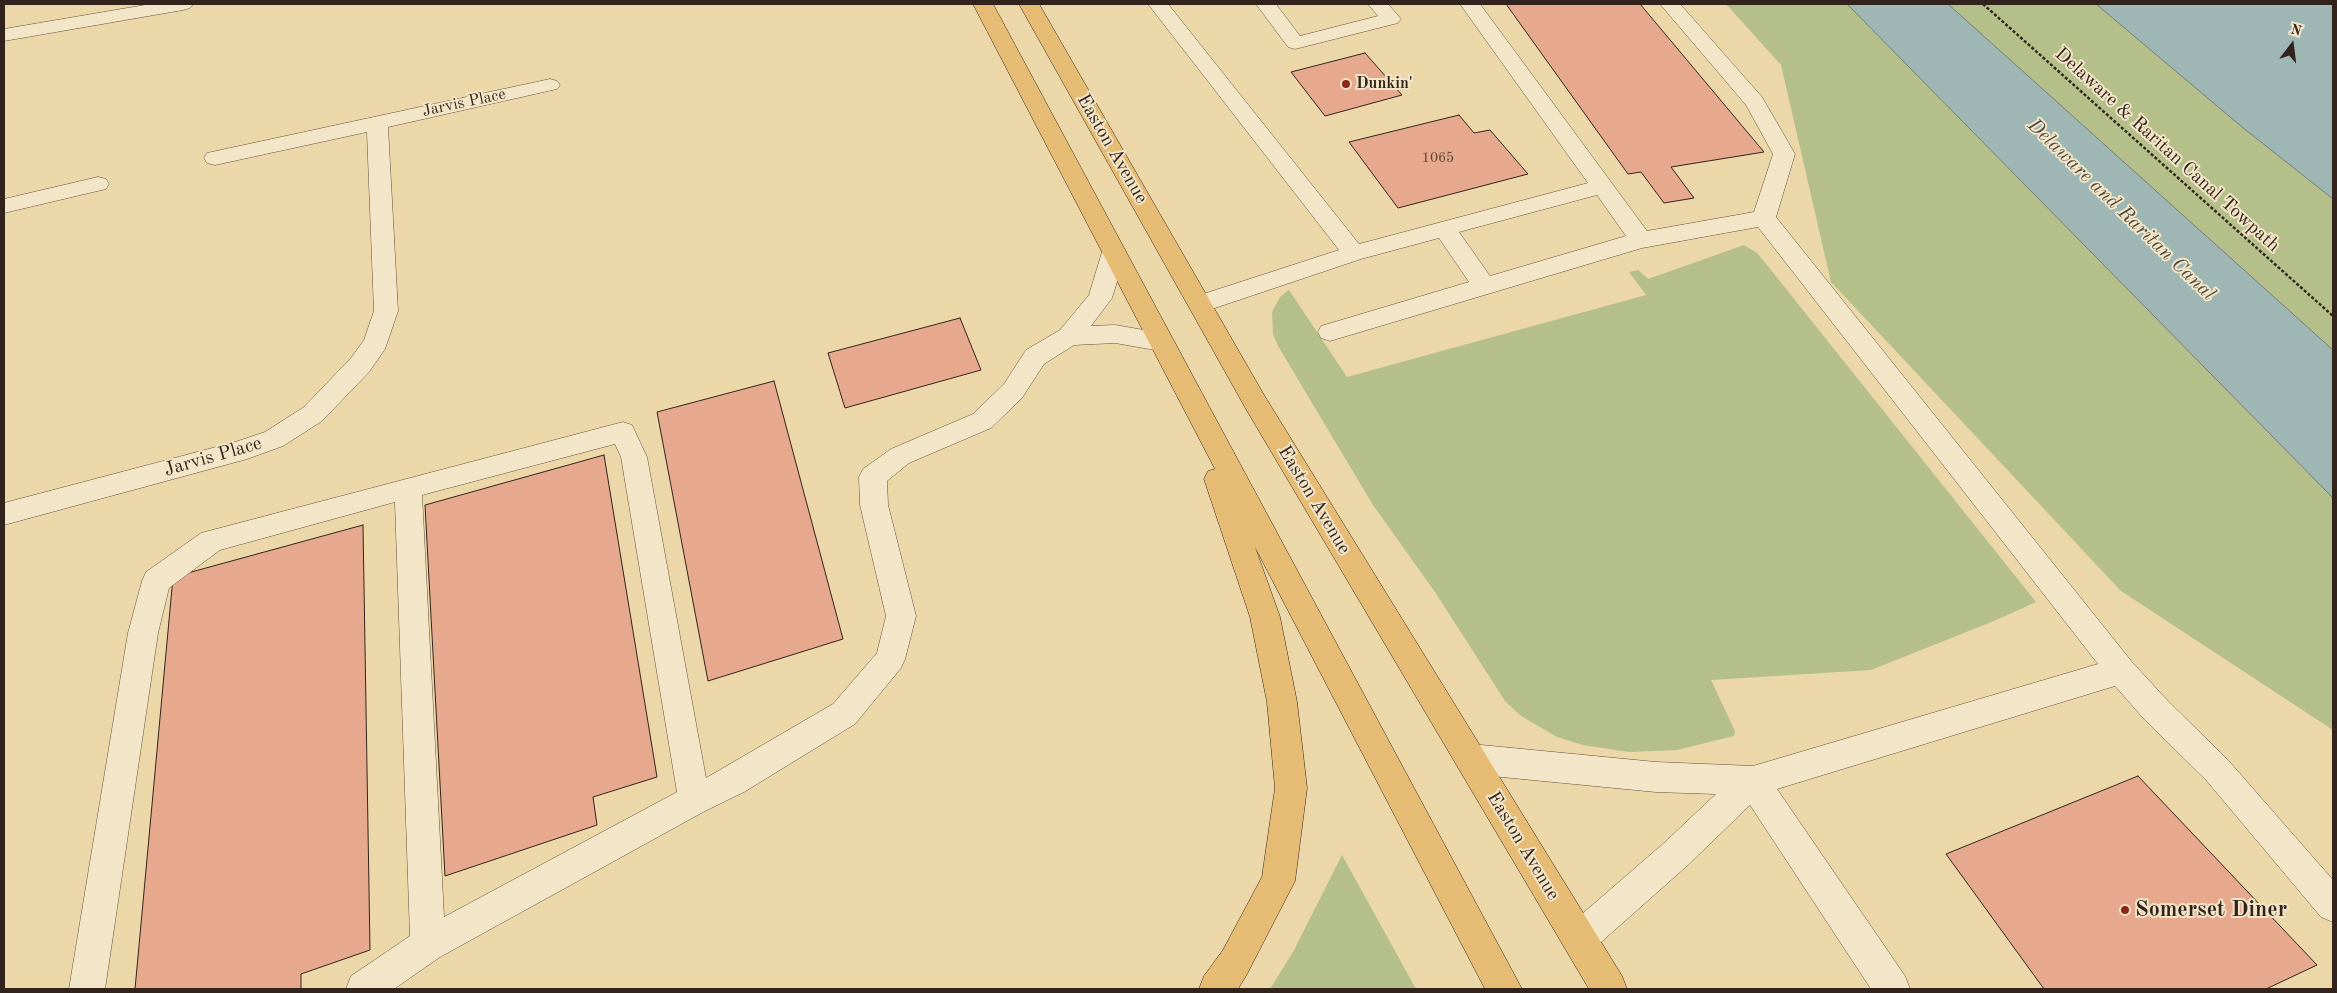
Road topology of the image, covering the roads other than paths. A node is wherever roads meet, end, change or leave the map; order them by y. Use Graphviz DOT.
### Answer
graph roads {
  1 [pos="183,4"];
  2 [pos="983,4"];
  3 [pos="1030,4"];
  4 [pos="1158,4"];
  5 [pos="1266,4"];
  6 [pos="1378,4"];
  7 [pos="1470,4"];
  8 [pos="1670,4"];
  9 [pos="152,6"];
  10 [pos="4,35"];
  11 [pos="550,85"];
  12 [pos="377,122"];
  13 [pos="215,158"];
  14 [pos="98,184"];
  15 [pos="1602,186"];
  16 [pos="4,206"];
  17 [pos="1764,218"];
  18 [pos="1444,228"];
  19 [pos="1641,240"];
  20 [pos="1114,252"];
  21 [pos="1354,253"];
  22 [pos="1484,286"];
  23 [pos="1200,304"];
  24 [pos="1330,332"];
  25 [pos="1069,336"];
  26 [pos="1161,342"];
  27 [pos="1190,398"];
  28 [pos="408,488"];
  29 [pos="4,514"];
  30 [pos="2121,671"];
  31 [pos="1471,759"];
  32 [pos="1753,781"];
  33 [pos="694,800"];
  34 [pos="2333,905"];
  35 [pos="1579,939"];
  36 [pos="428,945"];
  37 [pos="87,989"];
  38 [pos="364,989"];
  39 [pos="1217,989"];
  40 [pos="1504,989"];
  41 [pos="1609,989"];
  42 [pos="1892,989"];
  1 -- 9 [label="street"];
  2 -- 20 [label="main road"];
  3 -- 23 [label="main road, Easton Avenue"];
  4 -- 21 [label="street"];
  5 -- 6 [label="street"];
  7 -- 15 [label="street"];
  8 -- 17 [label="street"];
  9 -- 10 [label="street"];
  11 -- 12 [label="street, Jarvis Place"];
  12 -- 13 [label="street, Jarvis Place"];
  12 -- 29 [label="street, Jarvis Place"];
  14 -- 16 [label="street"];
  15 -- 18 [label="street"];
  15 -- 19 [label="street"];
  17 -- 19 [label="street"];
  17 -- 30 [label="street"];
  18 -- 21 [label="street"];
  18 -- 22 [label="street"];
  19 -- 22 [label="street"];
  20 -- 25 [label="street"];
  20 -- 26 [label="main road"];
  21 -- 23 [label="street"];
  22 -- 24 [label="street"];
  23 -- 31 [label="main road, Easton Avenue"];
  25 -- 26 [label="street"];
  25 -- 33 [label="street"];
  26 -- 27 [label="main road"];
  27 -- 39 [label="main road"];
  27 -- 40 [label="main road"];
  28 -- 33 [label="street"];
  28 -- 36 [label="street"];
  28 -- 37 [label="street"];
  30 -- 32 [label="street"];
  30 -- 34 [label="street"];
  31 -- 32 [label="street"];
  31 -- 35 [label="main road, Easton Avenue"];
  32 -- 35 [label="street"];
  32 -- 42 [label="street"];
  33 -- 36 [label="street"];
  35 -- 41 [label="main road, Easton Avenue"];
  36 -- 38 [label="street"];
}
